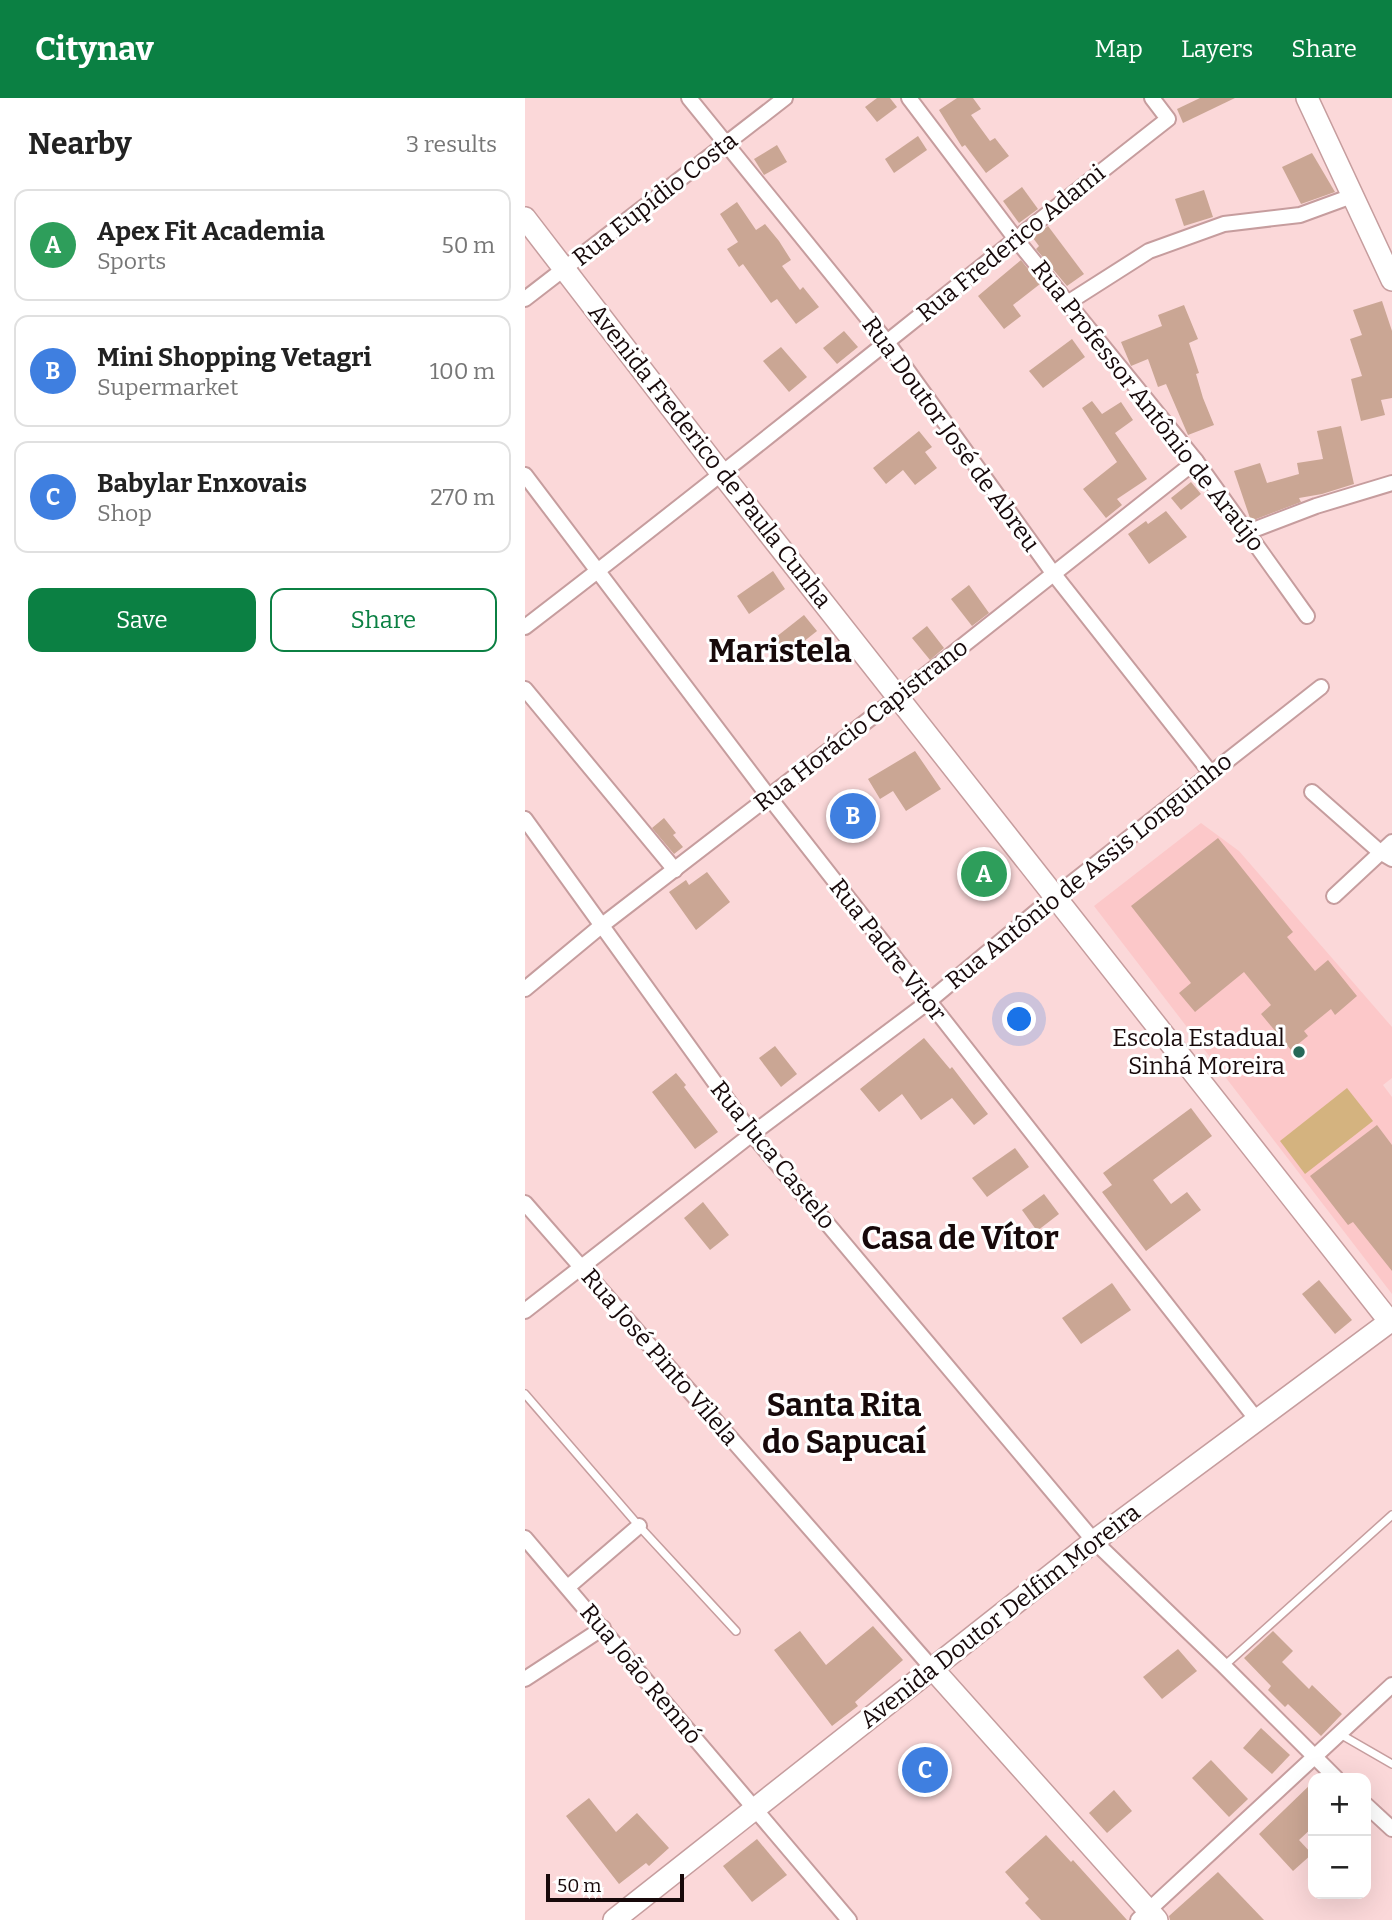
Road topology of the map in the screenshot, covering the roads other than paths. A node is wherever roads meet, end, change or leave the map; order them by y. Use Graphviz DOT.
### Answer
graph roads {
  1 [pos="689,98"];
  2 [pos="785,98"];
  3 [pos="909,98"];
  4 [pos="1152,98"];
  5 [pos="1307,98"];
  6 [pos="726,143"];
  7 [pos="1352,196"];
  8 [pos="525,218"];
  9 [pos="1016,238"];
  10 [pos="565,269"];
  11 [pos="1392,280"];
  12 [pos="525,299"];
  13 [pos="1069,302"];
  14 [pos="887,342"];
  15 [pos="1196,461"];
  16 [pos="722,474"];
  17 [pos="525,475"];
  18 [pos="1392,483"];
  19 [pos="1248,531"];
  20 [pos="597,572"];
  21 [pos="1053,573"];
  22 [pos="1307,616"];
  23 [pos="525,627"];
  24 [pos="1321,687"];
  25 [pos="525,690"];
  26 [pos="898,697"];
  27 [pos="1210,772"];
  28 [pos="1312,792"];
  29 [pos="769,797"];
  30 [pos="525,819"];
  31 [pos="1392,842"];
  32 [pos="1386,856"];
  33 [pos="675,870"];
  34 [pos="1055,896"];
  35 [pos="1334,896"];
  36 [pos="601,926"];
  37 [pos="525,989"];
  38 [pos="928,1002"];
  39 [pos="752,1134"];
  40 [pos="525,1203"];
  41 [pos="582,1268"];
  42 [pos="525,1311"];
  43 [pos="1391,1322"];
  44 [pos="525,1394"];
  45 [pos="1257,1419"];
  46 [pos="1392,1515"];
  47 [pos="639,1526"];
  48 [pos="525,1538"];
  49 [pos="1094,1541"];
  50 [pos="568,1587"];
  51 [pos="603,1628"];
  52 [pos="736,1632"];
  53 [pos="1224,1666"];
  54 [pos="933,1668"];
  55 [pos="525,1679"];
  56 [pos="1392,1685"];
  57 [pos="1339,1734"];
  58 [pos="1315,1759"];
  59 [pos="1392,1764"];
  60 [pos="1330,1773"];
  61 [pos="755,1810"];
  62 [pos="1371,1810"];
  63 [pos="1392,1829"];
  64 [pos="1148,1917"];
  65 [pos="614,1920"];
  66 [pos="849,1920"];
  1 -- 6 [label="street, Rua Doutor José de Abreu"];
  2 -- 6 [label="street, Rua Eupídio Costa"];
  3 -- 9 [label="street, Rua Professor Antônio de Araújo"];
  4 -- 9 [label="street, Rua Frederico Adami"];
  5 -- 7 [label="main road"];
  6 -- 10 [label="street, Rua Eupídio Costa"];
  6 -- 14 [label="street, Rua Doutor José de Abreu"];
  7 -- 11 [label="main road"];
  7 -- 13 [label="street"];
  8 -- 10 [label="main road, Avenida Frederico de Paula Cunha"];
  9 -- 13 [label="street, Rua Professor Antônio de Araújo"];
  9 -- 14 [label="street, Rua Frederico Adami"];
  10 -- 12 [label="street, Rua Eupídio Costa"];
  10 -- 16 [label="main road, Avenida Frederico de Paula Cunha"];
  13 -- 15 [label="street, Rua Professor Antônio de Araújo"];
  14 -- 16 [label="street, Rua Frederico Adami"];
  14 -- 21 [label="street, Rua Doutor José de Abreu"];
  15 -- 19 [label="street, Rua Professor Antônio de Araújo"];
  15 -- 21 [label="street, Rua Horácio Capistrano"];
  16 -- 20 [label="street, Rua Frederico Adami"];
  16 -- 26 [label="main road, Avenida Frederico de Paula Cunha"];
  17 -- 20 [label="street, Rua Padre Vitor"];
  18 -- 19 [label="street"];
  19 -- 22 [label="street, Rua Professor Antônio de Araújo"];
  20 -- 23 [label="street, Rua Frederico Adami"];
  20 -- 29 [label="street, Rua Padre Vitor"];
  21 -- 26 [label="street, Rua Horácio Capistrano"];
  21 -- 27 [label="street, Rua Doutor José de Abreu"];
  24 -- 27 [label="street, Rua Antônio de Assis Longuinho"];
  25 -- 33 [label="street"];
  26 -- 29 [label="street, Rua Horácio Capistrano"];
  26 -- 34 [label="main road, Avenida Frederico de Paula Cunha"];
  27 -- 34 [label="street, Rua Antônio de Assis Longuinho"];
  28 -- 32 [label="street"];
  29 -- 33 [label="street, Rua Horácio Capistrano"];
  29 -- 38 [label="street, Rua Padre Vitor"];
  30 -- 36 [label="street, Rua Juca Castelo"];
  31 -- 32 [label="street"];
  32 -- 35 [label="street"];
  33 -- 36 [label="street, Rua Horácio Capistrano"];
  34 -- 38 [label="street, Rua Antônio de Assis Longuinho"];
  34 -- 43 [label="main road, Avenida Frederico de Paula Cunha"];
  36 -- 37 [label="street, Rua Horácio Capistrano"];
  36 -- 39 [label="street, Rua Juca Castelo"];
  38 -- 39 [label="street, Rua Antônio de Assis Longuinho"];
  38 -- 45 [label="street, Rua Padre Vitor"];
  39 -- 41 [label="street, Rua Antônio de Assis Longuinho"];
  39 -- 49 [label="street, Rua Juca Castelo"];
  40 -- 41 [label="street, Rua José Pinto Vilela"];
  41 -- 42 [label="street, Rua Antônio de Assis Longuinho"];
  41 -- 54 [label="street, Rua José Pinto Vilela"];
  43 -- 45 [label="main road, Avenida Doutor Delfim Moreira"];
  44 -- 47 [label="lane"];
  45 -- 49 [label="main road, Avenida Doutor Delfim Moreira"];
  46 -- 53 [label="lane"];
  47 -- 50 [label="street"];
  47 -- 52 [label="lane"];
  48 -- 50 [label="street, Rua João Rennó"];
  49 -- 53 [label="street, Rua Juca Castelo"];
  49 -- 54 [label="main road, Avenida Doutor Delfim Moreira"];
  50 -- 51 [label="street, Rua João Rennó"];
  51 -- 55 [label="street"];
  51 -- 61 [label="street, Rua João Rennó"];
  53 -- 58 [label="street, Rua Juca Castelo"];
  54 -- 61 [label="main road, Avenida Doutor Delfim Moreira"];
  54 -- 64 [label="main road"];
  56 -- 57 [label="street"];
  57 -- 58 [label="street"];
  57 -- 59 [label="lane"];
  58 -- 60 [label="street, Rua Juca Castelo"];
  58 -- 64 [label="street"];
  61 -- 65 [label="main road, Avenida Doutor Delfim Moreira"];
  61 -- 66 [label="street, Rua João Rennó"];
  62 -- 63 [label="street"];
}
